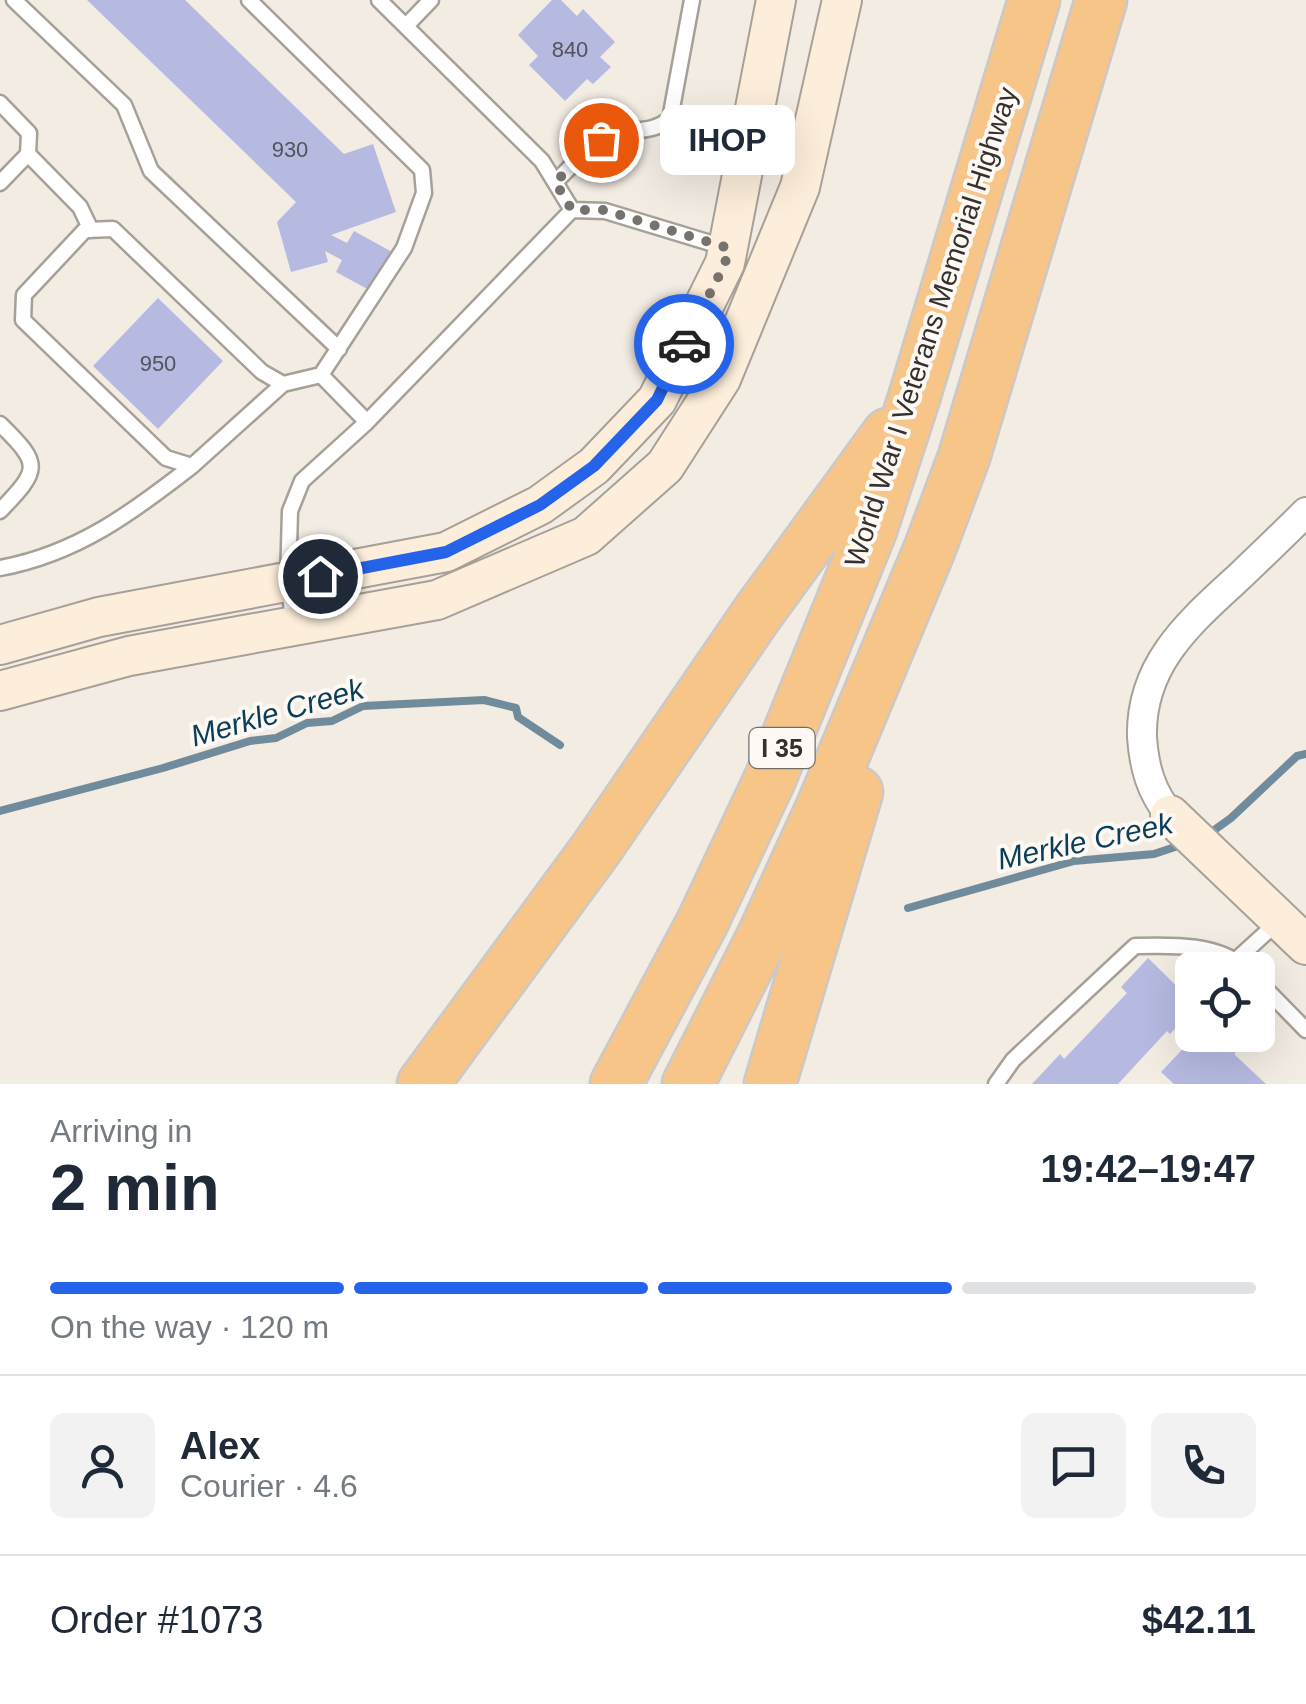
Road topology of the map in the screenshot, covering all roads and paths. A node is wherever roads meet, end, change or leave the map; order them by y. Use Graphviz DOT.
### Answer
graph roads {
  1 [pos="249,0"];
  2 [pos="379,0"];
  3 [pos="430,0"];
  4 [pos="692,0"];
  5 [pos="776,0"];
  6 [pos="842,0"];
  7 [pos="1034,0"];
  8 [pos="1102,0"];
  9 [pos="22,2"];
  10 [pos="406,26"];
  11 [pos="0,103"];
  12 [pos="28,154"];
  13 [pos="555,182"];
  14 [pos="0,183"];
  15 [pos="572,210"];
  16 [pos="91,230"];
  17 [pos="728,248"];
  18 [pos="339,349"];
  19 [pos="321,375"];
  20 [pos="282,384"];
  21 [pos="914,398"];
  22 [pos="366,422"];
  23 [pos="0,424"];
  24 [pos="192,466"];
  25 [pos="0,512"];
  26 [pos="1306,512"];
  27 [pos="930,548"];
  28 [pos="0,568"];
  29 [pos="288,582"];
  30 [pos="295,626"];
  31 [pos="0,644"];
  32 [pos="0,691"];
  33 [pos="1170,815"];
  34 [pos="1293,933"];
  35 [pos="1202,952"];
  36 [pos="1263,952"];
  37 [pos="1275,998"];
  38 [pos="1306,1030"];
  39 [pos="423,1084"];
  40 [pos="616,1084"];
  41 [pos="688,1084"];
  42 [pos="770,1084"];
  43 [pos="996,1084"];
  1 -- 18 [label="lane"];
  2 -- 10 [label="lane"];
  3 -- 10 [label="lane"];
  4 -- 13 [label="lane"];
  5 -- 17 [label="main road"];
  6 -- 30 [label="main road"];
  7 -- 21 [label="highway, World War I Veterans Memorial Highway / I 35"];
  8 -- 27 [label="highway, I 35"];
  9 -- 18 [label="lane"];
  10 -- 13 [label="lane"];
  11 -- 12 [label="lane"];
  12 -- 14 [label="lane"];
  12 -- 16 [label="lane"];
  13 -- 15 [label="lane"];
  15 -- 17 [label="lane"];
  15 -- 22 [label="lane"];
  16 -- 20 [label="lane"];
  16 -- 24 [label="lane"];
  17 -- 29 [label="main road"];
  18 -- 19 [label="lane"];
  19 -- 20 [label="lane"];
  19 -- 22 [label="lane"];
  20 -- 24 [label="lane"];
  21 -- 39 [label="highway"];
  21 -- 40 [label="highway, World War I Veterans Memorial Highway / I 35"];
  22 -- 29 [label="lane"];
  23 -- 25 [label="lane"];
  24 -- 28 [label="lane"];
  26 -- 33 [label="street"];
  27 -- 41 [label="highway, I 35"];
  27 -- 42 [label="highway"];
  29 -- 30 [label="lane"];
  29 -- 31 [label="main road"];
  30 -- 32 [label="main road"];
  33 -- 34 [label="main road"];
  34 -- 36 [label="lane"];
  35 -- 43 [label="lane"];
  37 -- 38 [label="lane"];
}
